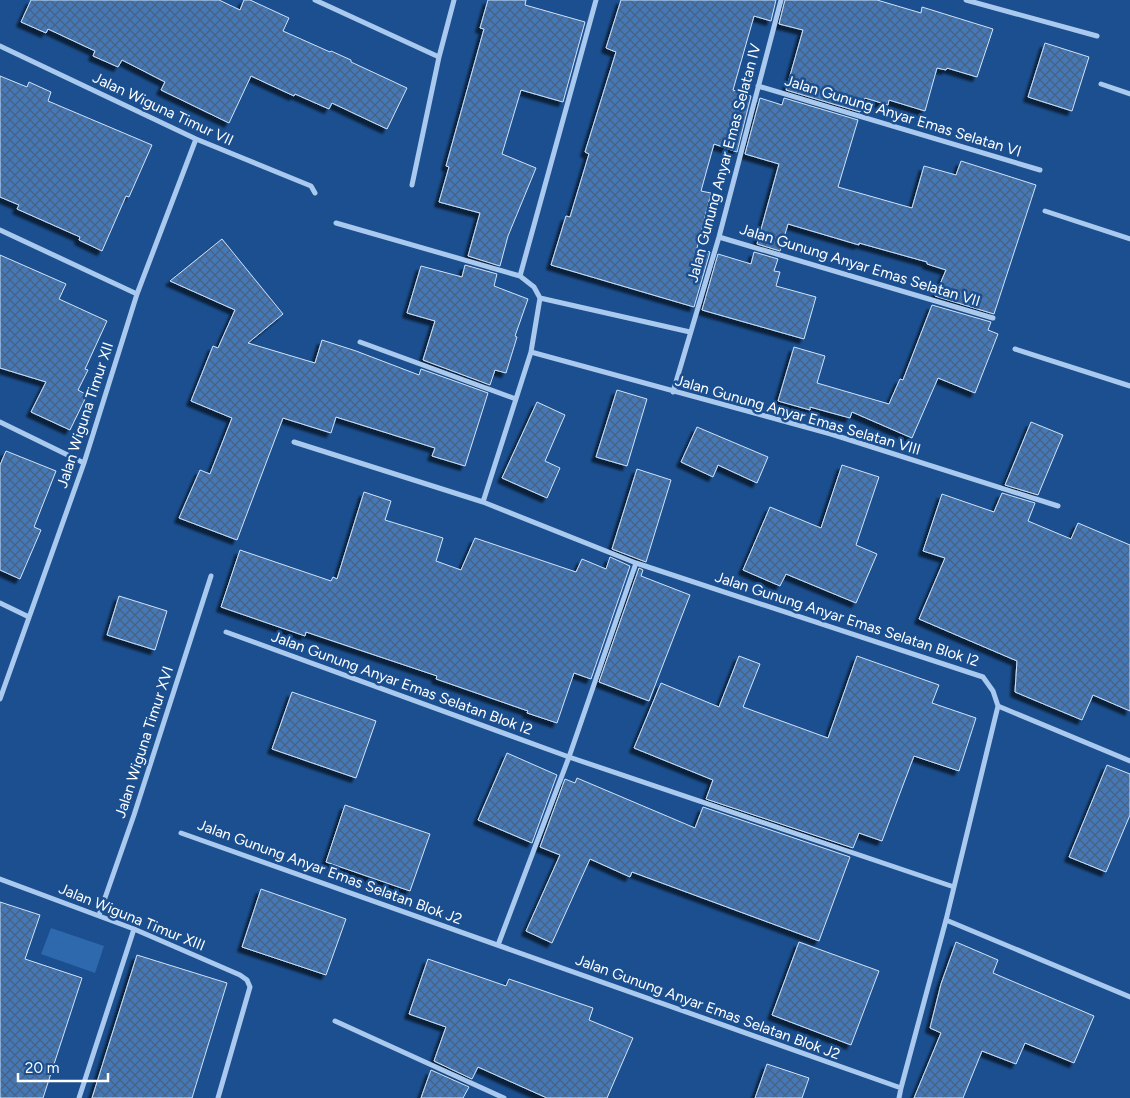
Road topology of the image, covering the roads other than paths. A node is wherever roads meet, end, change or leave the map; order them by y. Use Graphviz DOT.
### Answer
graph roads {
  1 [pos="316,0"];
  2 [pos="454,0"];
  3 [pos="596,0"];
  4 [pos="781,0"];
  5 [pos="966,0"];
  6 [pos="1098,36"];
  7 [pos="0,46"];
  8 [pos="439,57"];
  9 [pos="1101,84"];
  10 [pos="758,86"];
  11 [pos="1130,94"];
  12 [pos="196,139"];
  13 [pos="1040,170"];
  14 [pos="412,185"];
  15 [pos="315,194"];
  16 [pos="1045,211"];
  17 [pos="336,223"];
  18 [pos="0,230"];
  19 [pos="719,237"];
  20 [pos="1130,239"];
  21 [pos="520,276"];
  22 [pos="137,294"];
  23 [pos="540,298"];
  24 [pos="993,318"];
  25 [pos="690,332"];
  26 [pos="360,342"];
  27 [pos="1014,349"];
  28 [pos="531,352"];
  29 [pos="1130,386"];
  30 [pos="674,392"];
  31 [pos="516,399"];
  32 [pos="0,422"];
  33 [pos="294,442"];
  34 [pos="84,463"];
  35 [pos="483,502"];
  36 [pos="1058,506"];
  37 [pos="636,563"];
  38 [pos="211,576"];
  39 [pos="0,603"];
  40 [pos="29,616"];
  41 [pos="226,632"];
  42 [pos="0,699"];
  43 [pos="998,706"];
  44 [pos="569,757"];
  45 [pos="1130,761"];
  46 [pos="182,833"];
  47 [pos="0,879"];
  48 [pos="954,887"];
  49 [pos="99,915"];
  50 [pos="946,920"];
  51 [pos="134,929"];
  52 [pos="498,945"];
  53 [pos="1130,998"];
  54 [pos="335,1021"];
  55 [pos="901,1088"];
  56 [pos="79,1098"];
  57 [pos="218,1098"];
  58 [pos="504,1098"];
  59 [pos="899,1098"];
  1 -- 8 [label="street"];
  2 -- 8 [label="street"];
  3 -- 21 [label="street"];
  4 -- 10 [label="street, Jalan Gunung Anyar Emas Selatan IV"];
  5 -- 6 [label="street"];
  7 -- 12 [label="street, Jalan Wiguna Timur VII"];
  8 -- 14 [label="street"];
  9 -- 11 [label="street"];
  10 -- 13 [label="street, Jalan Gunung Anyar Emas Selatan VI"];
  10 -- 19 [label="street, Jalan Gunung Anyar Emas Selatan IV"];
  12 -- 15 [label="street, Jalan Wiguna Timur VII"];
  12 -- 22 [label="street, Jalan Wiguna Timur XII"];
  16 -- 20 [label="street"];
  17 -- 21 [label="street"];
  18 -- 22 [label="street"];
  19 -- 24 [label="street, Jalan Gunung Anyar Emas Selatan VII"];
  19 -- 25 [label="street, Jalan Gunung Anyar Emas Selatan IV"];
  21 -- 23 [label="street"];
  22 -- 34 [label="street, Jalan Wiguna Timur XII"];
  23 -- 25 [label="street"];
  23 -- 28 [label="street"];
  25 -- 30 [label="street, Jalan Gunung Anyar Emas Selatan IV"];
  26 -- 31 [label="street"];
  27 -- 29 [label="street"];
  28 -- 30 [label="street, Jalan Gunung Anyar Emas Selatan VIII"];
  28 -- 31 [label="street"];
  30 -- 36 [label="street, Jalan Gunung Anyar Emas Selatan VIII"];
  31 -- 35 [label="street"];
  32 -- 34 [label="street"];
  33 -- 35 [label="street, Jalan Gunung Anyar Emas Selatan Blok I2"];
  34 -- 40 [label="street, Jalan Wiguna Timur XII"];
  35 -- 37 [label="street, Jalan Gunung Anyar Emas Selatan Blok I2"];
  37 -- 43 [label="street, Jalan Gunung Anyar Emas Selatan Blok I2"];
  37 -- 44 [label="street"];
  38 -- 49 [label="street, Jalan Wiguna Timur XVI"];
  39 -- 40 [label="street"];
  40 -- 42 [label="street, Jalan Wiguna Timur XII"];
  41 -- 44 [label="street, Jalan Gunung Anyar Emas Selatan Blok I2"];
  43 -- 45 [label="street"];
  43 -- 48 [label="street"];
  44 -- 48 [label="street, Jalan Gunung Anyar Emas Selatan Blok I2"];
  44 -- 52 [label="street"];
  46 -- 52 [label="street, Jalan Gunung Anyar Emas Selatan Blok J2"];
  47 -- 49 [label="street, Jalan Wiguna Timur XIII"];
  48 -- 50 [label="street"];
  49 -- 51 [label="street, Jalan Wiguna Timur XIII"];
  50 -- 53 [label="street"];
  50 -- 55 [label="street"];
  51 -- 56 [label="street"];
  51 -- 57 [label="street, Jalan Wiguna Timur XIII"];
  52 -- 55 [label="street, Jalan Gunung Anyar Emas Selatan Blok J2"];
  54 -- 58 [label="street"];
  55 -- 59 [label="street"];
}
